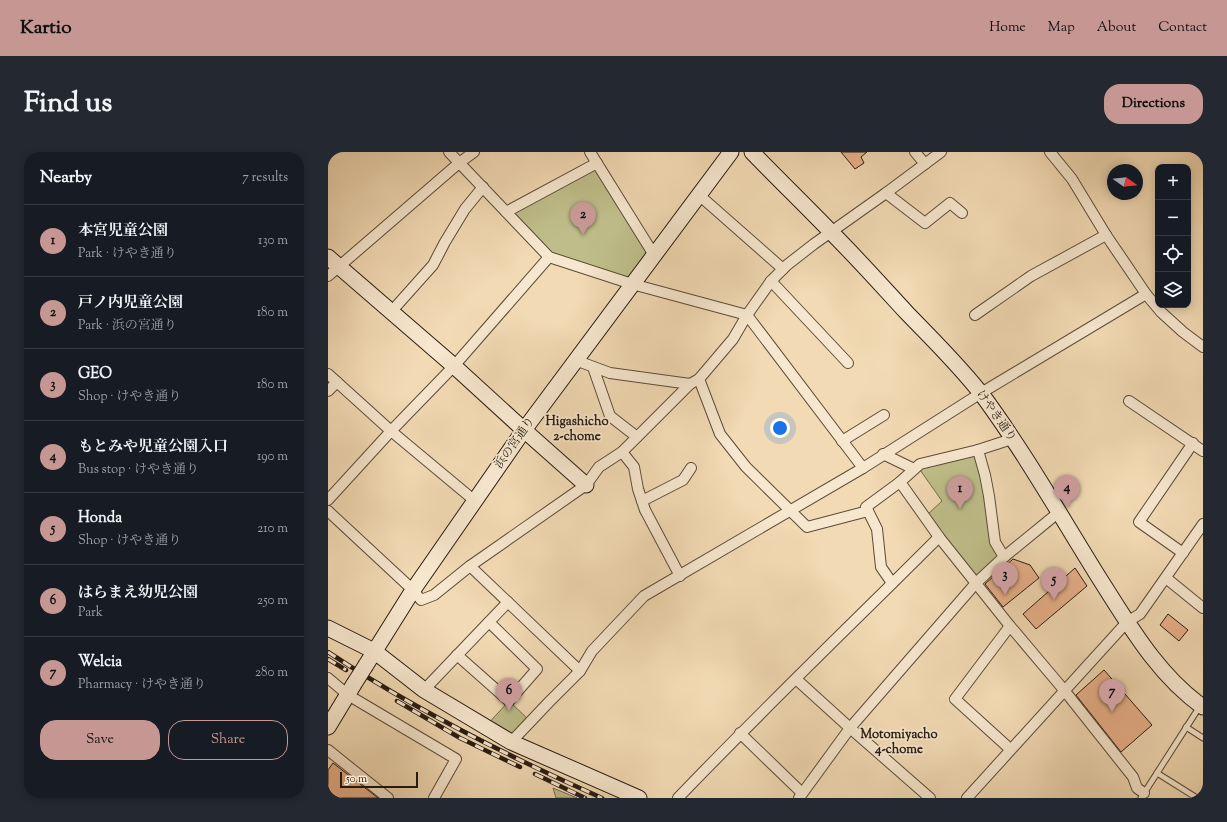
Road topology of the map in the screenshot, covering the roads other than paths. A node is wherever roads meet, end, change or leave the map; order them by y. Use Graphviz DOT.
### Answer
graph roads {
  1 [pos="449,152"];
  2 [pos="474,152"];
  3 [pos="590,152"];
  4 [pos="731,152"];
  5 [pos="752,152"];
  6 [pos="916,152"];
  7 [pos="941,152"];
  8 [pos="1050,152"];
  9 [pos="459,163"];
  10 [pos="597,163"];
  11 [pos="925,164"];
  12 [pos="483,188"];
  13 [pos="886,193"];
  14 [pos="699,195"];
  15 [pos="506,212"];
  16 [pos="962,213"];
  17 [pos="831,232"];
  18 [pos="1106,235"];
  19 [pos="654,255"];
  20 [pos="549,257"];
  21 [pos="332,267"];
  22 [pos="783,269"];
  23 [pos="771,281"];
  24 [pos="632,284"];
  25 [pos="1146,294"];
  26 [pos="391,312"];
  27 [pos="747,315"];
  28 [pos="975,315"];
  29 [pos="1203,348"];
  30 [pos="575,360"];
  31 [pos="848,363"];
  32 [pos="454,366"];
  33 [pos="593,367"];
  34 [pos="328,374"];
  35 [pos="699,379"];
  36 [pos="337,382"];
  37 [pos="690,384"];
  38 [pos="328,391"];
  39 [pos="981,393"];
  40 [pos="1129,401"];
  41 [pos="884,415"];
  42 [pos="524,430"];
  43 [pos="391,431"];
  44 [pos="637,438"];
  45 [pos="1012,439"];
  46 [pos="842,441"];
  47 [pos="1193,443"];
  48 [pos="978,450"];
  49 [pos="1203,450"];
  50 [pos="622,452"];
  51 [pos="883,454"];
  52 [pos="691,468"];
  53 [pos="863,468"];
  54 [pos="914,469"];
  55 [pos="900,482"];
  56 [pos="586,484"];
  57 [pos="328,500"];
  58 [pos="475,501"];
  59 [pos="642,501"];
  60 [pos="328,511"];
  61 [pos="791,511"];
  62 [pos="868,511"];
  63 [pos="1059,512"];
  64 [pos="1203,524"];
  65 [pos="939,537"];
  66 [pos="1183,553"];
  67 [pos="1004,557"];
  68 [pos="470,566"];
  69 [pos="680,576"];
  70 [pos="1166,578"];
  71 [pos="892,583"];
  72 [pos="976,583"];
  73 [pos="413,590"];
  74 [pos="508,602"];
  75 [pos="1203,608"];
  76 [pos="489,622"];
  77 [pos="1127,622"];
  78 [pos="1010,626"];
  79 [pos="328,628"];
  80 [pos="374,651"];
  81 [pos="457,655"];
  82 [pos="580,671"];
  83 [pos="328,678"];
  84 [pos="796,679"];
  85 [pos="351,690"];
  86 [pos="424,690"];
  87 [pos="1064,690"];
  88 [pos="1202,706"];
  89 [pos="328,727"];
  90 [pos="1186,727"];
  91 [pos="850,728"];
  92 [pos="740,733"];
  93 [pos="1203,738"];
  94 [pos="511,742"];
  95 [pos="328,750"];
  96 [pos="1010,750"];
  97 [pos="1157,773"];
  98 [pos="800,795"];
  99 [pos="1142,796"];
  100 [pos="388,798"];
  101 [pos="434,798"];
  102 [pos="639,798"];
  103 [pos="678,798"];
  104 [pos="930,798"];
  105 [pos="967,798"];
  106 [pos="1196,798"];
  1 -- 9 [label="street"];
  2 -- 9 [label="street"];
  3 -- 10 [label="street"];
  4 -- 14 [label="street, 浜の宮通り"];
  5 -- 17 [label="street, けやき通り"];
  6 -- 11 [label="street"];
  7 -- 11 [label="street"];
  8 -- 18 [label="street"];
  9 -- 12 [label="street"];
  9 -- 21 [label="street"];
  10 -- 15 [label="street"];
  10 -- 19 [label="street"];
  11 -- 13 [label="street"];
  12 -- 15 [label="street"];
  12 -- 26 [label="street"];
  13 -- 16 [label="street"];
  13 -- 17 [label="street"];
  14 -- 19 [label="street, 浜の宮通り"];
  14 -- 22 [label="street"];
  15 -- 20 [label="street"];
  17 -- 22 [label="street"];
  17 -- 39 [label="street, けやき通り"];
  18 -- 25 [label="street"];
  18 -- 28 [label="street"];
  19 -- 24 [label="street, 浜の宮通り"];
  20 -- 24 [label="street"];
  20 -- 32 [label="street"];
  21 -- 26 [label="street"];
  22 -- 23 [label="street"];
  23 -- 27 [label="street"];
  23 -- 31 [label="street"];
  24 -- 27 [label="street"];
  24 -- 30 [label="street, 浜の宮通り"];
  25 -- 29 [label="street"];
  25 -- 39 [label="street"];
  26 -- 32 [label="street"];
  27 -- 35 [label="street"];
  27 -- 46 [label="street"];
  30 -- 33 [label="street"];
  30 -- 42 [label="street, 浜の宮通り"];
  32 -- 42 [label="street"];
  32 -- 43 [label="street"];
  33 -- 37 [label="street"];
  33 -- 44 [label="street"];
  34 -- 36 [label="street"];
  35 -- 37 [label="street"];
  35 -- 61 [label="street"];
  36 -- 38 [label="street"];
  36 -- 43 [label="street"];
  37 -- 44 [label="street"];
  39 -- 45 [label="street, けやき通り"];
  39 -- 51 [label="street"];
  40 -- 47 [label="street"];
  41 -- 46 [label="street"];
  42 -- 56 [label="street"];
  42 -- 58 [label="street, 浜の宮通り"];
  43 -- 57 [label="street"];
  43 -- 58 [label="street"];
  44 -- 50 [label="street"];
  45 -- 48 [label="street"];
  45 -- 63 [label="street, けやき通り"];
  46 -- 53 [label="street"];
  47 -- 49 [label="street"];
  47 -- 66 [label="street"];
  48 -- 54 [label="street"];
  48 -- 67 [label="street"];
  50 -- 56 [label="street"];
  50 -- 59 [label="street"];
  51 -- 53 [label="street"];
  51 -- 54 [label="street"];
  52 -- 59 [label="street"];
  53 -- 61 [label="street"];
  54 -- 55 [label="street"];
  55 -- 62 [label="street"];
  55 -- 65 [label="street"];
  56 -- 68 [label="street"];
  58 -- 73 [label="street, 浜の宮通り"];
  59 -- 69 [label="street"];
  60 -- 73 [label="street"];
  61 -- 62 [label="street"];
  61 -- 69 [label="street"];
  62 -- 71 [label="street"];
  63 -- 67 [label="street"];
  63 -- 77 [label="street, けやき通り"];
  64 -- 66 [label="street"];
  65 -- 71 [label="street"];
  65 -- 72 [label="street"];
  66 -- 70 [label="street"];
  67 -- 72 [label="street"];
  68 -- 73 [label="street"];
  68 -- 74 [label="street"];
  69 -- 82 [label="street"];
  70 -- 75 [label="street"];
  70 -- 77 [label="street"];
  71 -- 84 [label="street"];
  72 -- 78 [label="street"];
  72 -- 91 [label="street"];
  73 -- 80 [label="street, 浜の宮通り"];
  74 -- 76 [label="street"];
  74 -- 82 [label="street"];
  76 -- 81 [label="street"];
  76 -- 81 [label="street"];
  77 -- 87 [label="street"];
  77 -- 88 [label="street, けやき通り"];
  78 -- 87 [label="street"];
  78 -- 96 [label="street"];
  79 -- 80 [label="street"];
  80 -- 85 [label="street, 浜の宮通り, bridge"];
  80 -- 86 [label="street"];
  81 -- 86 [label="street"];
  82 -- 94 [label="street"];
  83 -- 85 [label="street"];
  84 -- 91 [label="street"];
  84 -- 92 [label="street"];
  85 -- 89 [label="street, 浜の宮通り"];
  85 -- 101 [label="street"];
  86 -- 94 [label="street"];
  87 -- 96 [label="street"];
  87 -- 99 [label="street"];
  88 -- 90 [label="lane"];
  90 -- 93 [label="lane"];
  90 -- 97 [label="lane"];
  91 -- 98 [label="street"];
  91 -- 104 [label="street"];
  92 -- 98 [label="street"];
  92 -- 103 [label="street"];
  94 -- 102 [label="street"];
  95 -- 100 [label="street"];
  96 -- 105 [label="street"];
  97 -- 99 [label="lane"];
  97 -- 106 [label="lane"];
}
